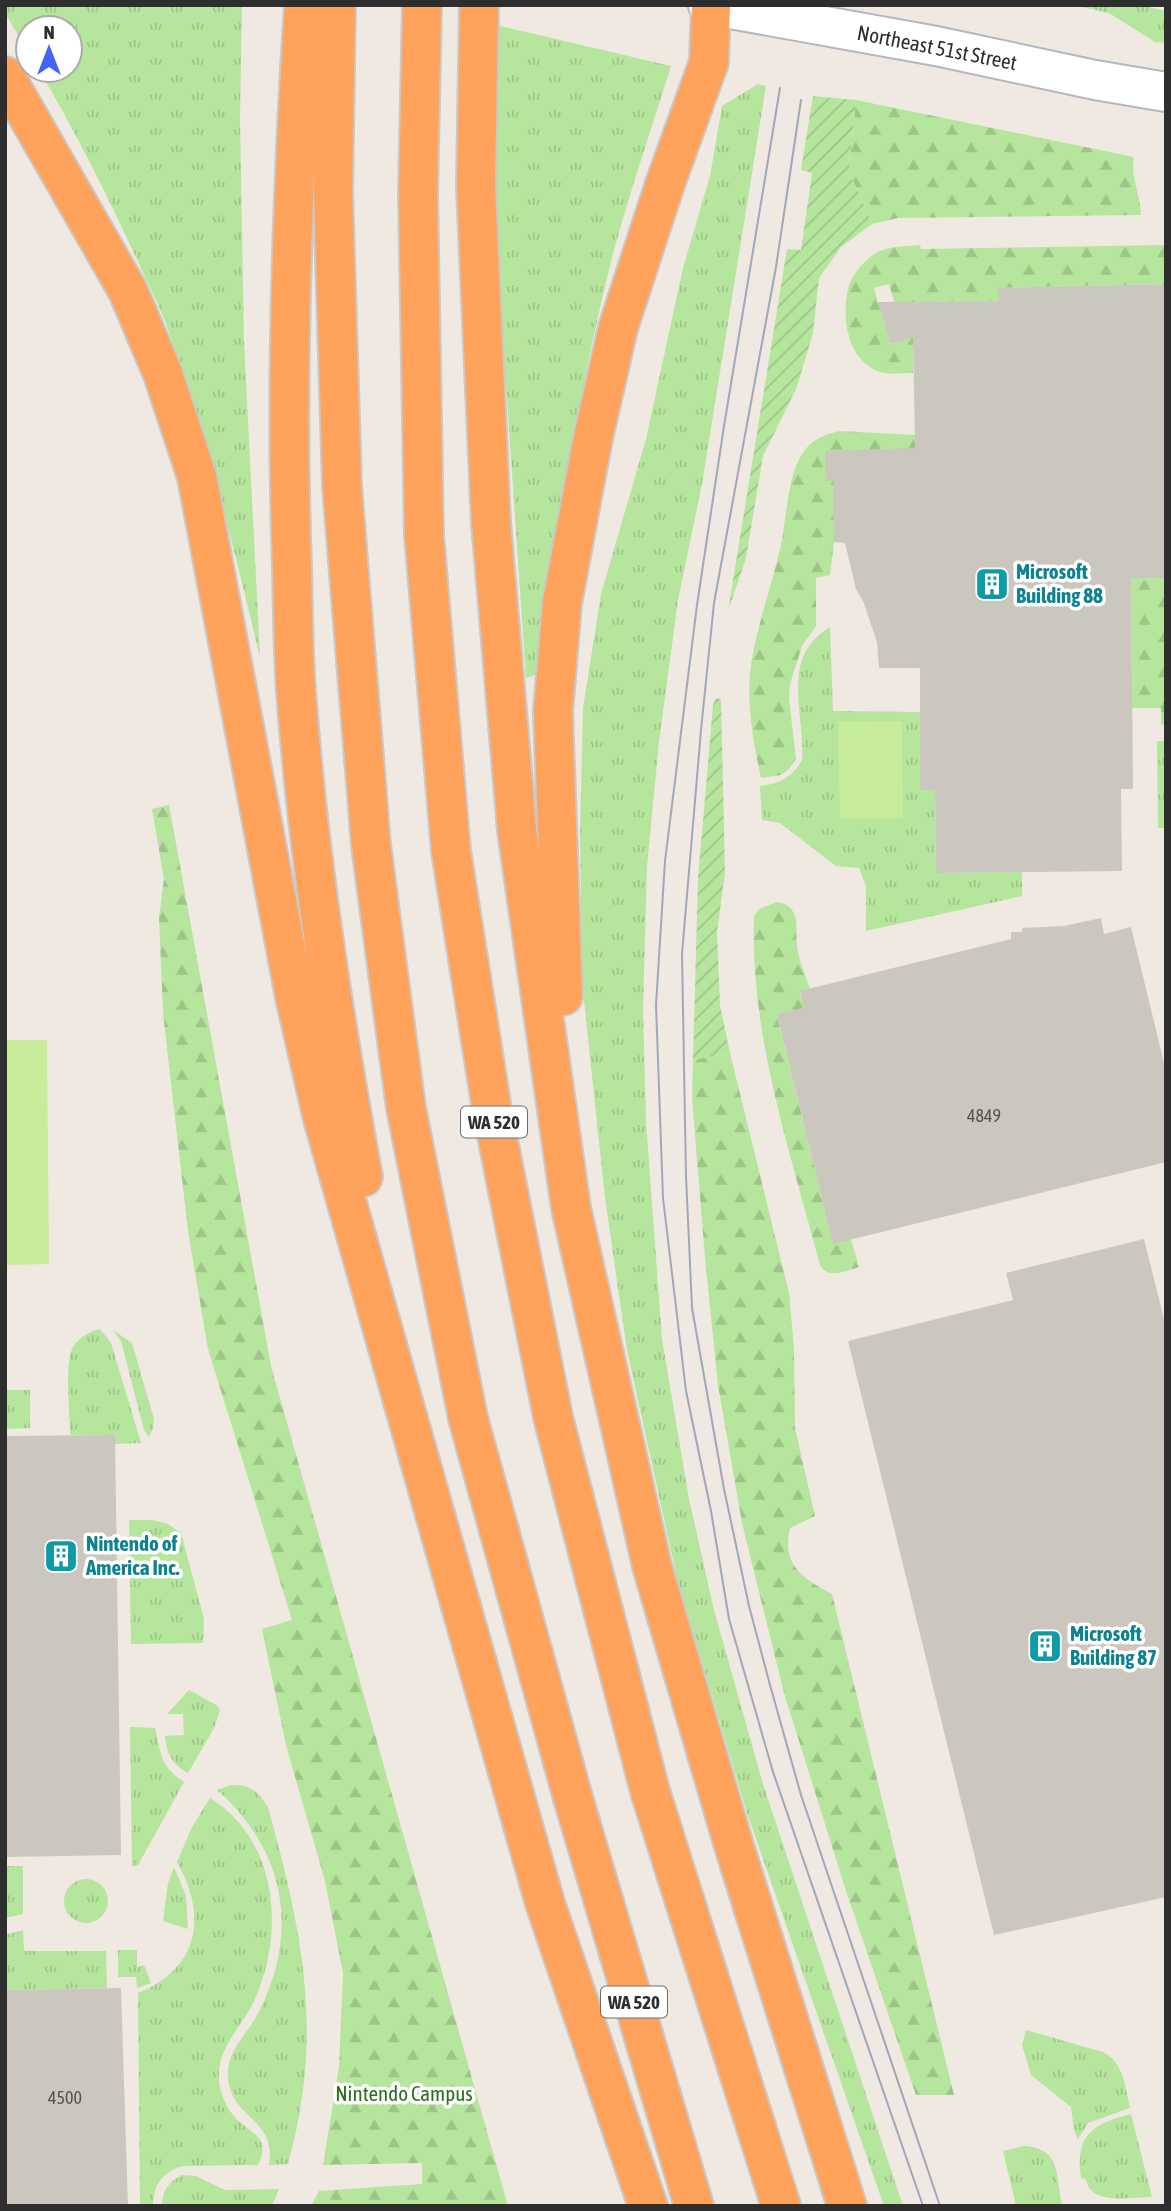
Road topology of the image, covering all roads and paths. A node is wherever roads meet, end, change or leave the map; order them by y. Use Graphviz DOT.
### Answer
graph roads {
  1 [pos="304,5"];
  2 [pos="336,5"];
  3 [pos="422,5"];
  4 [pos="479,5"];
  5 [pos="710,5"];
  6 [pos="5,76"];
  7 [pos="1166,92"];
  8 [pos="572,1208"];
  9 [pos="409,1416"];
  10 [pos="648,2206"];
  11 [pos="694,2206"];
  12 [pos="781,2206"];
  13 [pos="847,2206"];
  1 -- 9 [label="highway"];
  2 -- 11 [label="highway, WA 520"];
  3 -- 12 [label="highway, WA 520"];
  4 -- 8 [label="highway"];
  5 -- 7 [label="main road, Northeast 51st Street"];
  5 -- 8 [label="highway"];
  6 -- 9 [label="highway"];
  8 -- 13 [label="highway"];
  9 -- 10 [label="highway"];
}
